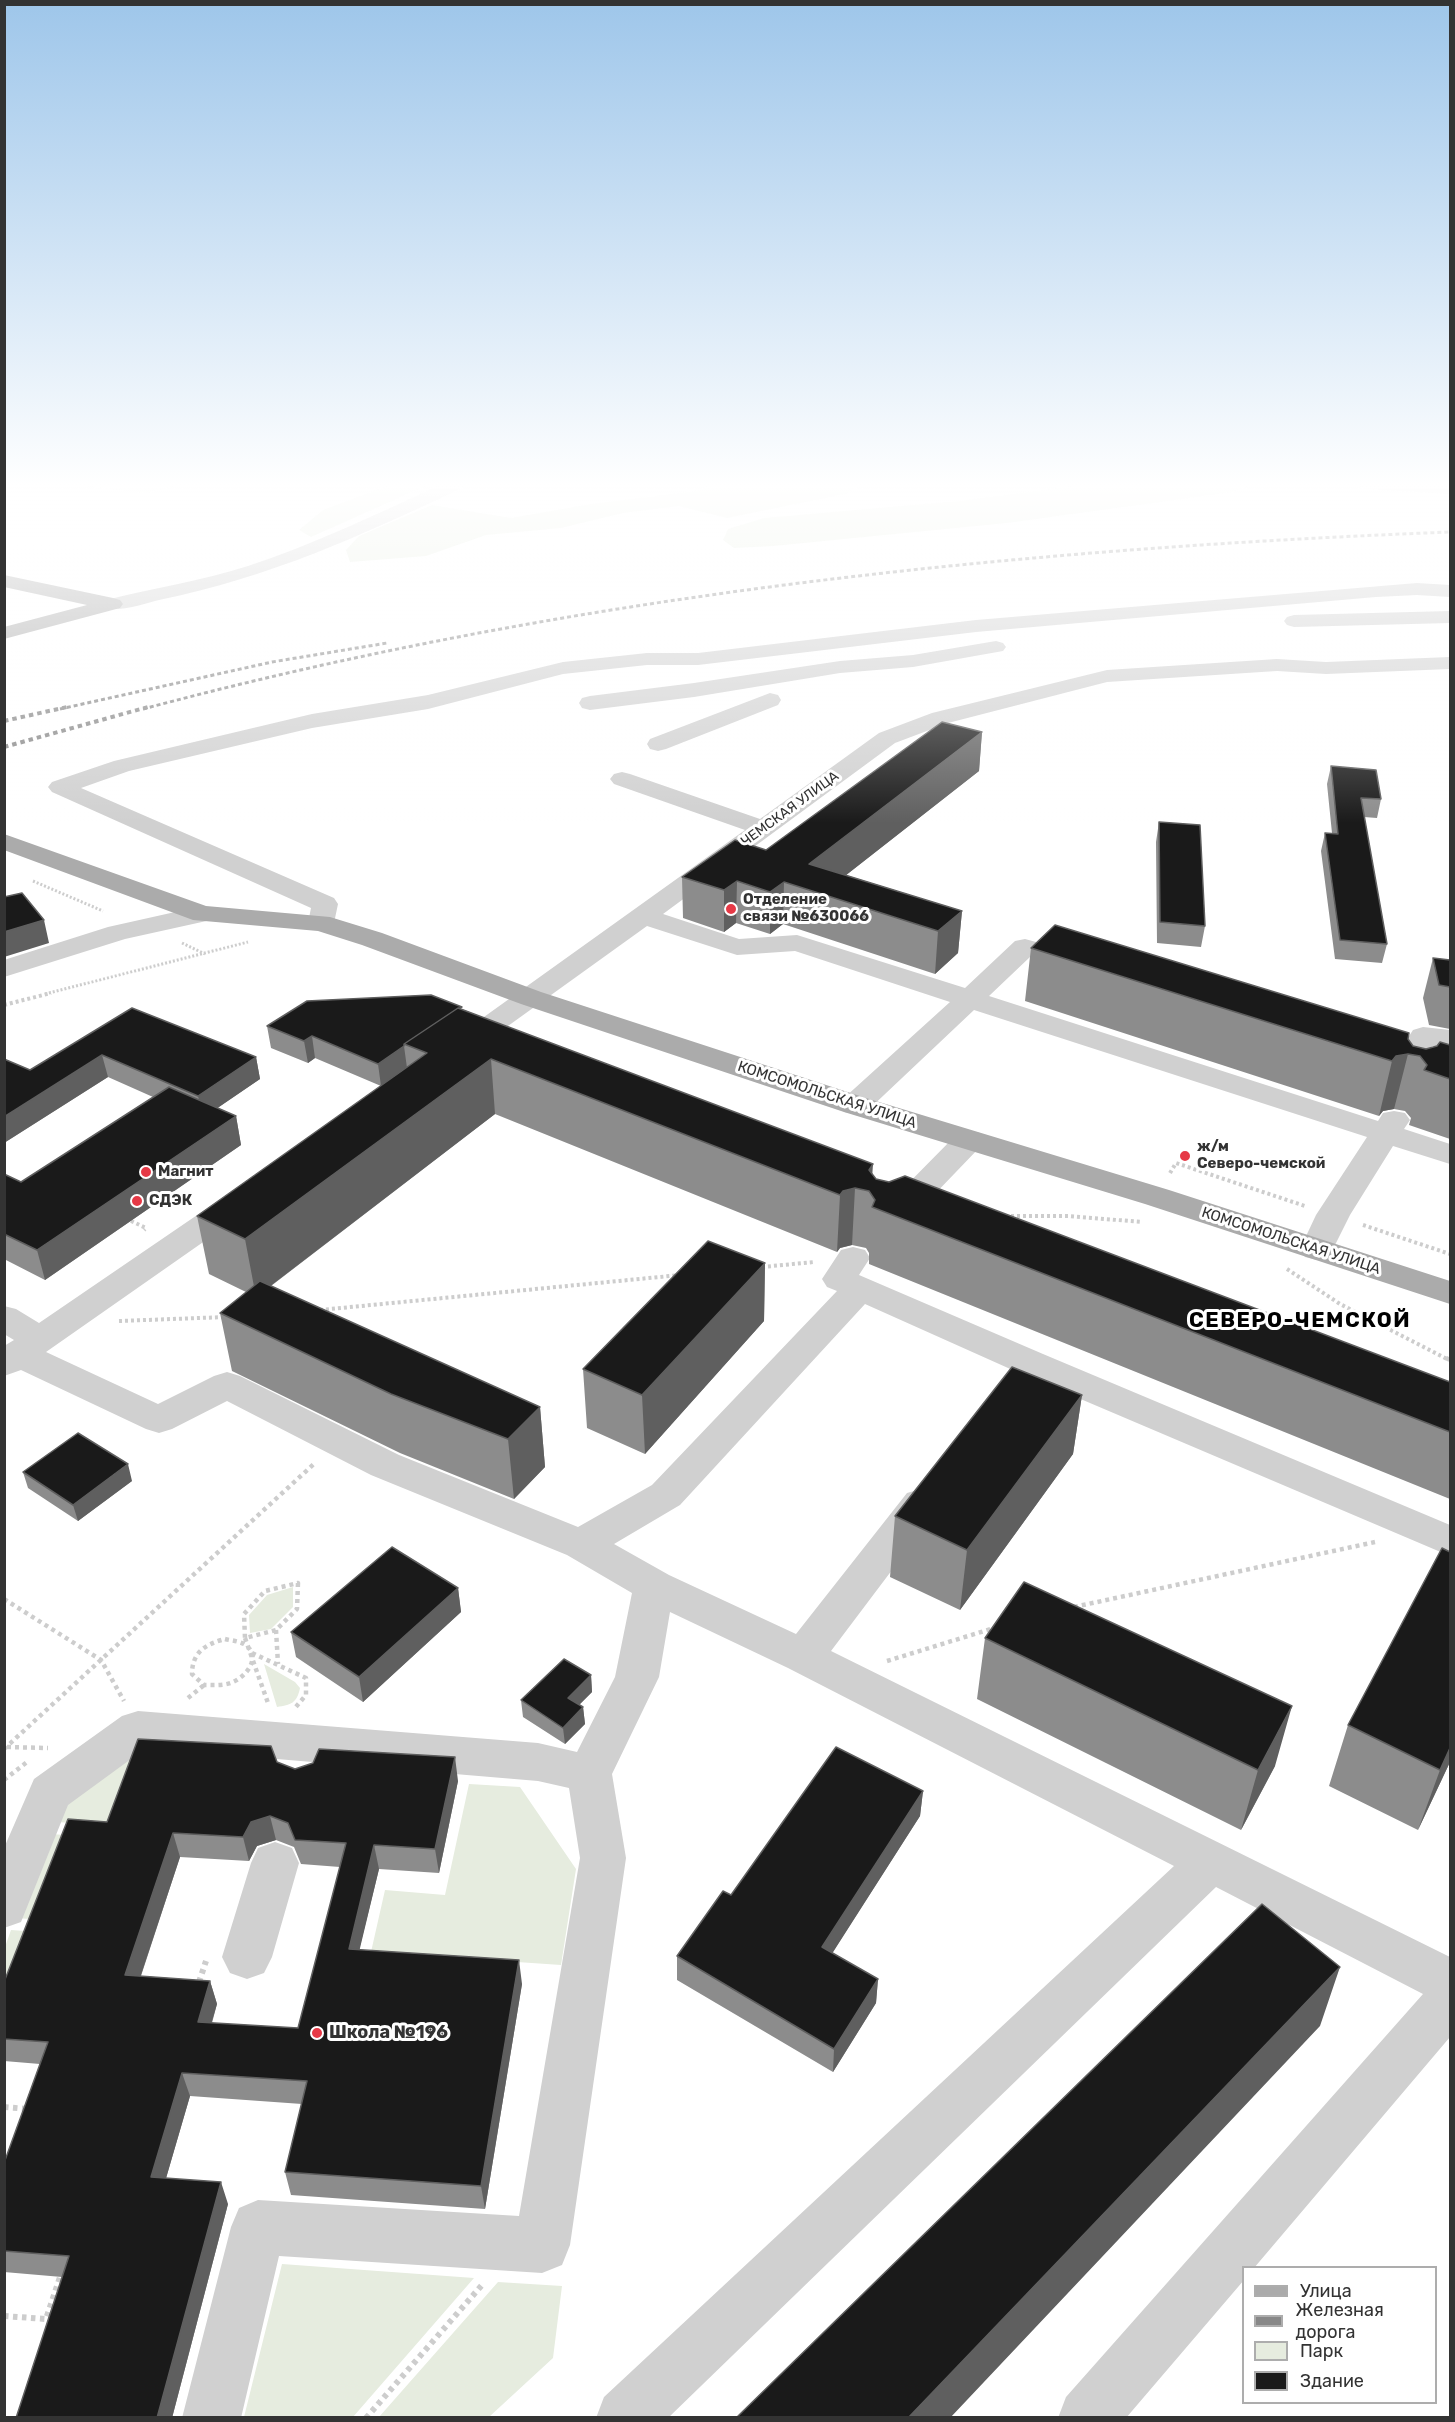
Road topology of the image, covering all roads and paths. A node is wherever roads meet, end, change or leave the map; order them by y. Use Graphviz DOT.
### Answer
graph roads {
  1 [pos="80,597"];
  2 [pos="143,597"];
  3 [pos="1307,597"];
  4 [pos="113,604"];
  5 [pos="1450,616"];
  6 [pos="1294,621"];
  7 [pos="4,633"];
  8 [pos="996,647"];
  9 [pos="647,660"];
  10 [pos="1450,663"];
  11 [pos="694,690"];
  12 [pos="770,700"];
  13 [pos="590,703"];
  14 [pos="736,714"];
  15 [pos="658,744"];
  16 [pos="622,779"];
  17 [pos="763,828"];
  18 [pos="4,841"];
  19 [pos="202,914"];
  20 [pos="644,916"];
  21 [pos="321,923"];
  22 [pos="252,941"];
  23 [pos="4,969"];
  24 [pos="1104,970"];
  25 [pos="531,998"];
  26 [pos="968,999"];
  27 [pos="4,1005"];
  28 [pos="1450,1039"];
  29 [pos="434,1066"];
  30 [pos="1440,1068"];
  31 [pos="855,1105"];
  32 [pos="1390,1127"];
  33 [pos="969,1140"];
  34 [pos="1450,1155"];
  35 [pos="259,1188"];
  36 [pos="999,1216"];
  37 [pos="131,1221"];
  38 [pos="1145,1222"];
  39 [pos="885,1227"];
  40 [pos="138,1235"];
  41 [pos="1317,1249"];
  42 [pos="1281,1265"];
  43 [pos="758,1268"];
  44 [pos="857,1273"];
  45 [pos="687,1274"];
  46 [pos="1450,1293"];
  47 [pos="318,1310"];
  48 [pos="236,1316"];
  49 [pos="4,1317"];
  50 [pos="32,1345"];
  51 [pos="1450,1360"];
  52 [pos="339,1442"];
  53 [pos="942,1476"];
  54 [pos="1438,1536"];
  55 [pos="581,1544"];
  56 [pos="654,1586"];
  57 [pos="4,1599"];
  58 [pos="1062,1610"];
  59 [pos="1005,1624"];
  60 [pos="276,1630"];
  61 [pos="245,1638"];
  62 [pos="252,1653"];
  63 [pos="803,1656"];
  64 [pos="101,1660"];
  65 [pos="278,1664"];
  66 [pos="842,1676"];
  67 [pos="117,1685"];
  68 [pos="271,1713"];
  69 [pos="297,1742"];
  70 [pos="6,1748"];
  71 [pos="54,1749"];
  72 [pos="589,1774"];
  73 [pos="1211,1861"];
  74 [pos="275,1863"];
  75 [pos="4,1907"];
  76 [pos="247,1957"];
  77 [pos="1450,1982"];
  78 [pos="1450,2000"];
  79 [pos="4,2107"];
  80 [pos="26,2119"];
  81 [pos="499,2243"];
  82 [pos="63,2267"];
  83 [pos="4,2316"];
  84 [pos="211,2418"];
  85 [pos="366,2418"];
  86 [pos="626,2418"];
  87 [pos="1087,2418"];
  1 -- 4 [label="main road"];
  2 -- 4 [label="street"];
  3 -- 9 [label="street"];
  4 -- 7 [label="main road"];
  5 -- 6 [label="street"];
  8 -- 11 [label="street"];
  9 -- 11 [label="street"];
  9 -- 21 [label="street"];
  10 -- 17 [label="street, ЧЕМСКАЯ УЛИЦА"];
  11 -- 13 [label="street"];
  11 -- 14 [label="street"];
  12 -- 14 [label="street"];
  14 -- 15 [label="street"];
  16 -- 17 [label="street"];
  17 -- 20 [label="street, ЧЕМСКАЯ УЛИЦА"];
  18 -- 19 [label="main road, КОМСОМОЛЬСКАЯ УЛИЦА"];
  19 -- 21 [label="main road, КОМСОМОЛЬСКАЯ УЛИЦА"];
  19 -- 23 [label="street"];
  20 -- 25 [label="street, ЧЕМСКАЯ УЛИЦА"];
  20 -- 26 [label="street"];
  21 -- 25 [label="main road, КОМСОМОЛЬСКАЯ УЛИЦА"];
  22 -- 27 [label="path"];
  24 -- 26 [label="street"];
  25 -- 29 [label="street, ЧЕМСКАЯ УЛИЦА"];
  25 -- 31 [label="main road, КОМСОМОЛЬСКАЯ УЛИЦА"];
  26 -- 31 [label="street"];
  26 -- 32 [label="street"];
  28 -- 30 [label="street"];
  31 -- 33 [label="main road, КОМСОМОЛЬСКАЯ УЛИЦА"];
  32 -- 34 [label="street"];
  32 -- 41 [label="street"];
  33 -- 39 [label="street"];
  33 -- 41 [label="main road, КОМСОМОЛЬСКАЯ УЛИЦА"];
  35 -- 50 [label="street"];
  36 -- 38 [label="path"];
  37 -- 40 [label="path"];
  41 -- 46 [label="main road, КОМСОМОЛЬСКАЯ УЛИЦА"];
  42 -- 51 [label="path"];
  43 -- 44 [label="path"];
  44 -- 54 [label="street"];
  44 -- 55 [label="street"];
  45 -- 47 [label="path"];
  48 -- 50 [label="path"];
  49 -- 50 [label="street"];
  50 -- 52 [label="street"];
  52 -- 55 [label="street"];
  52 -- 64 [label="path"];
  53 -- 63 [label="street"];
  54 -- 58 [label="path"];
  55 -- 56 [label="street"];
  56 -- 63 [label="street"];
  56 -- 72 [label="street"];
  57 -- 64 [label="path"];
  59 -- 66 [label="path"];
  60 -- 61 [label="path"];
  60 -- 61 [label="path"];
  60 -- 65 [label="path"];
  61 -- 62 [label="path"];
  62 -- 62 [label="path"];
  62 -- 65 [label="path"];
  62 -- 68 [label="path"];
  63 -- 66 [label="street"];
  64 -- 67 [label="path"];
  64 -- 70 [label="path"];
  65 -- 69 [label="path"];
  66 -- 73 [label="street"];
  69 -- 72 [label="street"];
  69 -- 75 [label="street"];
  70 -- 71 [label="path"];
  72 -- 81 [label="street"];
  73 -- 77 [label="street"];
  73 -- 86 [label="street"];
  74 -- 76 [label="street"];
  78 -- 87 [label="street"];
  79 -- 80 [label="path"];
  81 -- 84 [label="street"];
  81 -- 85 [label="path"];
  82 -- 83 [label="path"];
}
